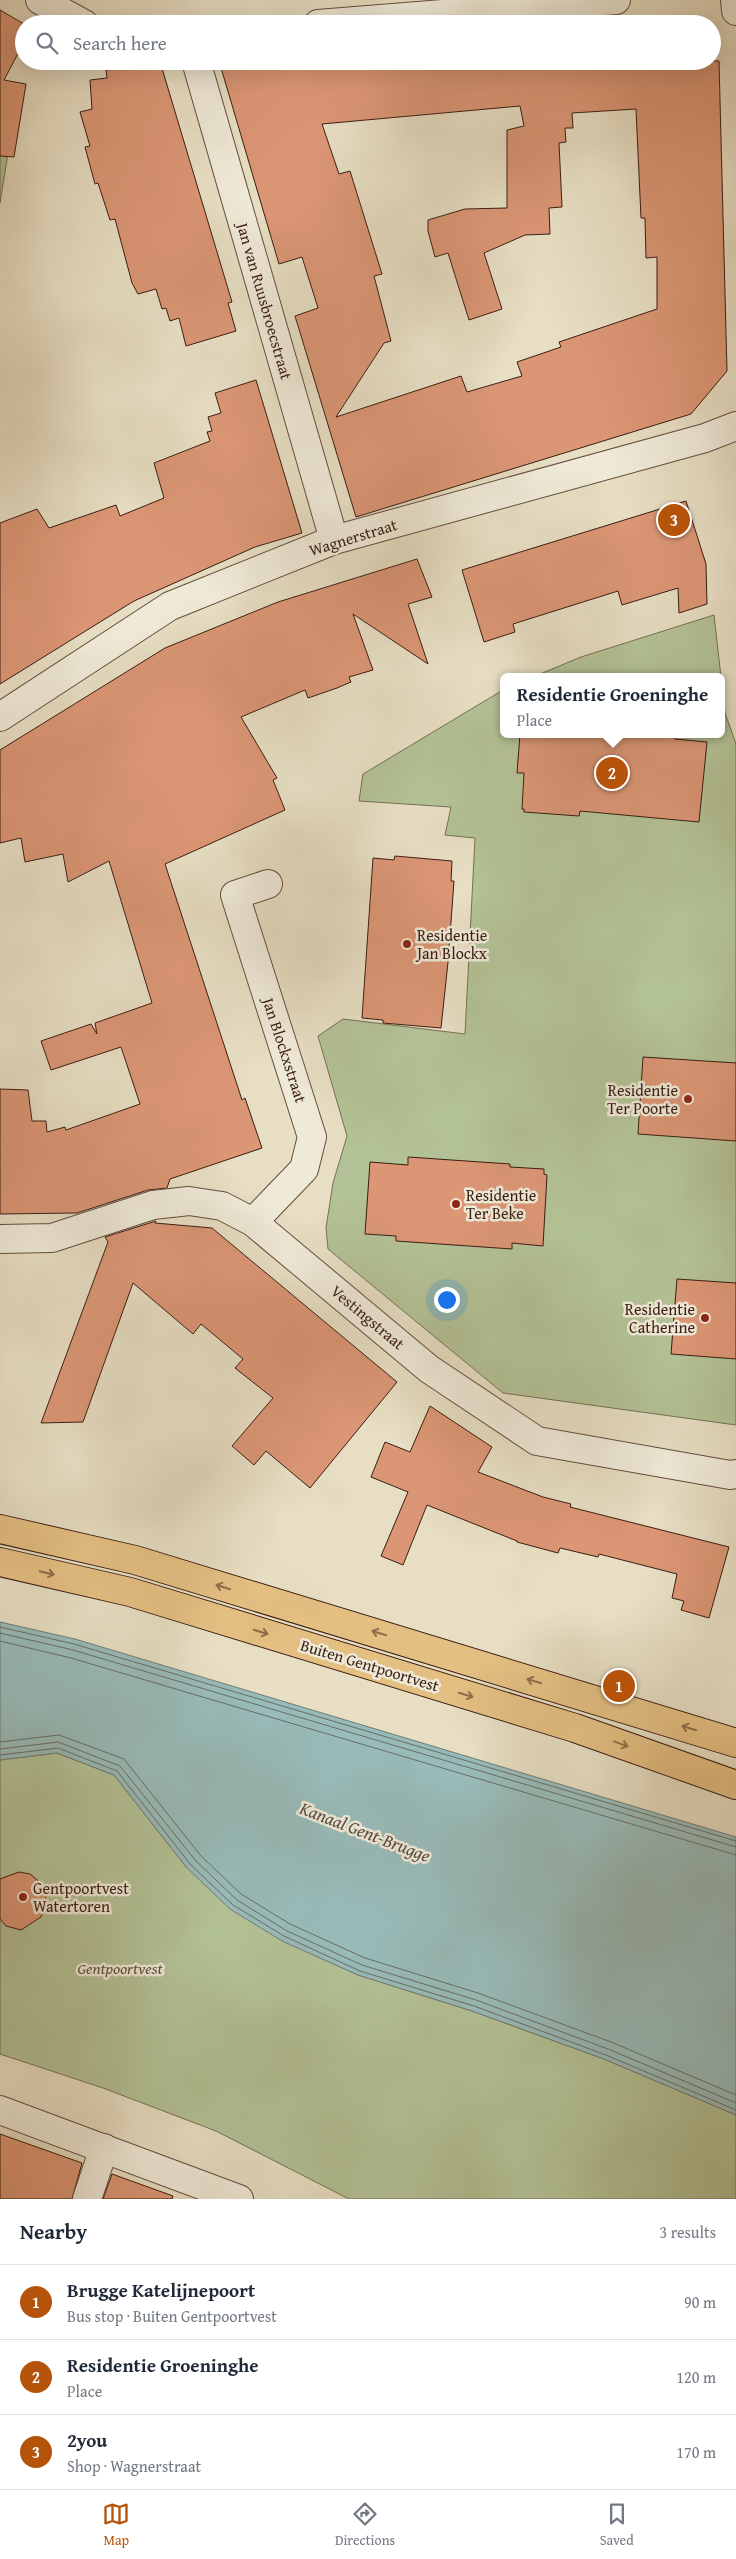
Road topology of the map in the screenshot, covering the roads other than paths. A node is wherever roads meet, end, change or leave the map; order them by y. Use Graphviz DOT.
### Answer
graph roads {
  1 [pos="40,0"];
  2 [pos="616,0"];
  3 [pos="735,0"];
  4 [pos="736,11"];
  5 [pos="68,15"];
  6 [pos="430,15"];
  7 [pos="199,70"];
  8 [pos="736,426"];
  9 [pos="334,540"];
  10 [pos="0,717"];
  11 [pos="268,884"];
  12 [pos="253,1222"];
  13 [pos="0,1239"];
  14 [pos="736,1474"];
  15 [pos="0,1529"];
  16 [pos="0,1562"];
  17 [pos="736,1743"];
  18 [pos="736,1784"];
  19 [pos="0,2110"];
  20 [pos="104,2148"];
  21 [pos="87,2199"];
  22 [pos="238,2199"];
  1 -- 5 [label="street"];
  2 -- 6 [label="street"];
  3 -- 4 [label="street"];
  7 -- 9 [label="street, Jan van Ruusbroecstraat"];
  8 -- 9 [label="street, Wagnerstraat"];
  9 -- 10 [label="street, Wagnerstraat"];
  11 -- 12 [label="street, Jan Blockxstraat"];
  12 -- 13 [label="street, Vestingstraat"];
  12 -- 14 [label="street, Vestingstraat"];
  17 -- 15 [label="main road, Buiten Gentpoortvest, one-way"];
  16 -- 18 [label="main road, Buiten Gentpoortvest, one-way"];
  19 -- 20 [label="street"];
  20 -- 21 [label="street"];
  20 -- 22 [label="street"];
}
